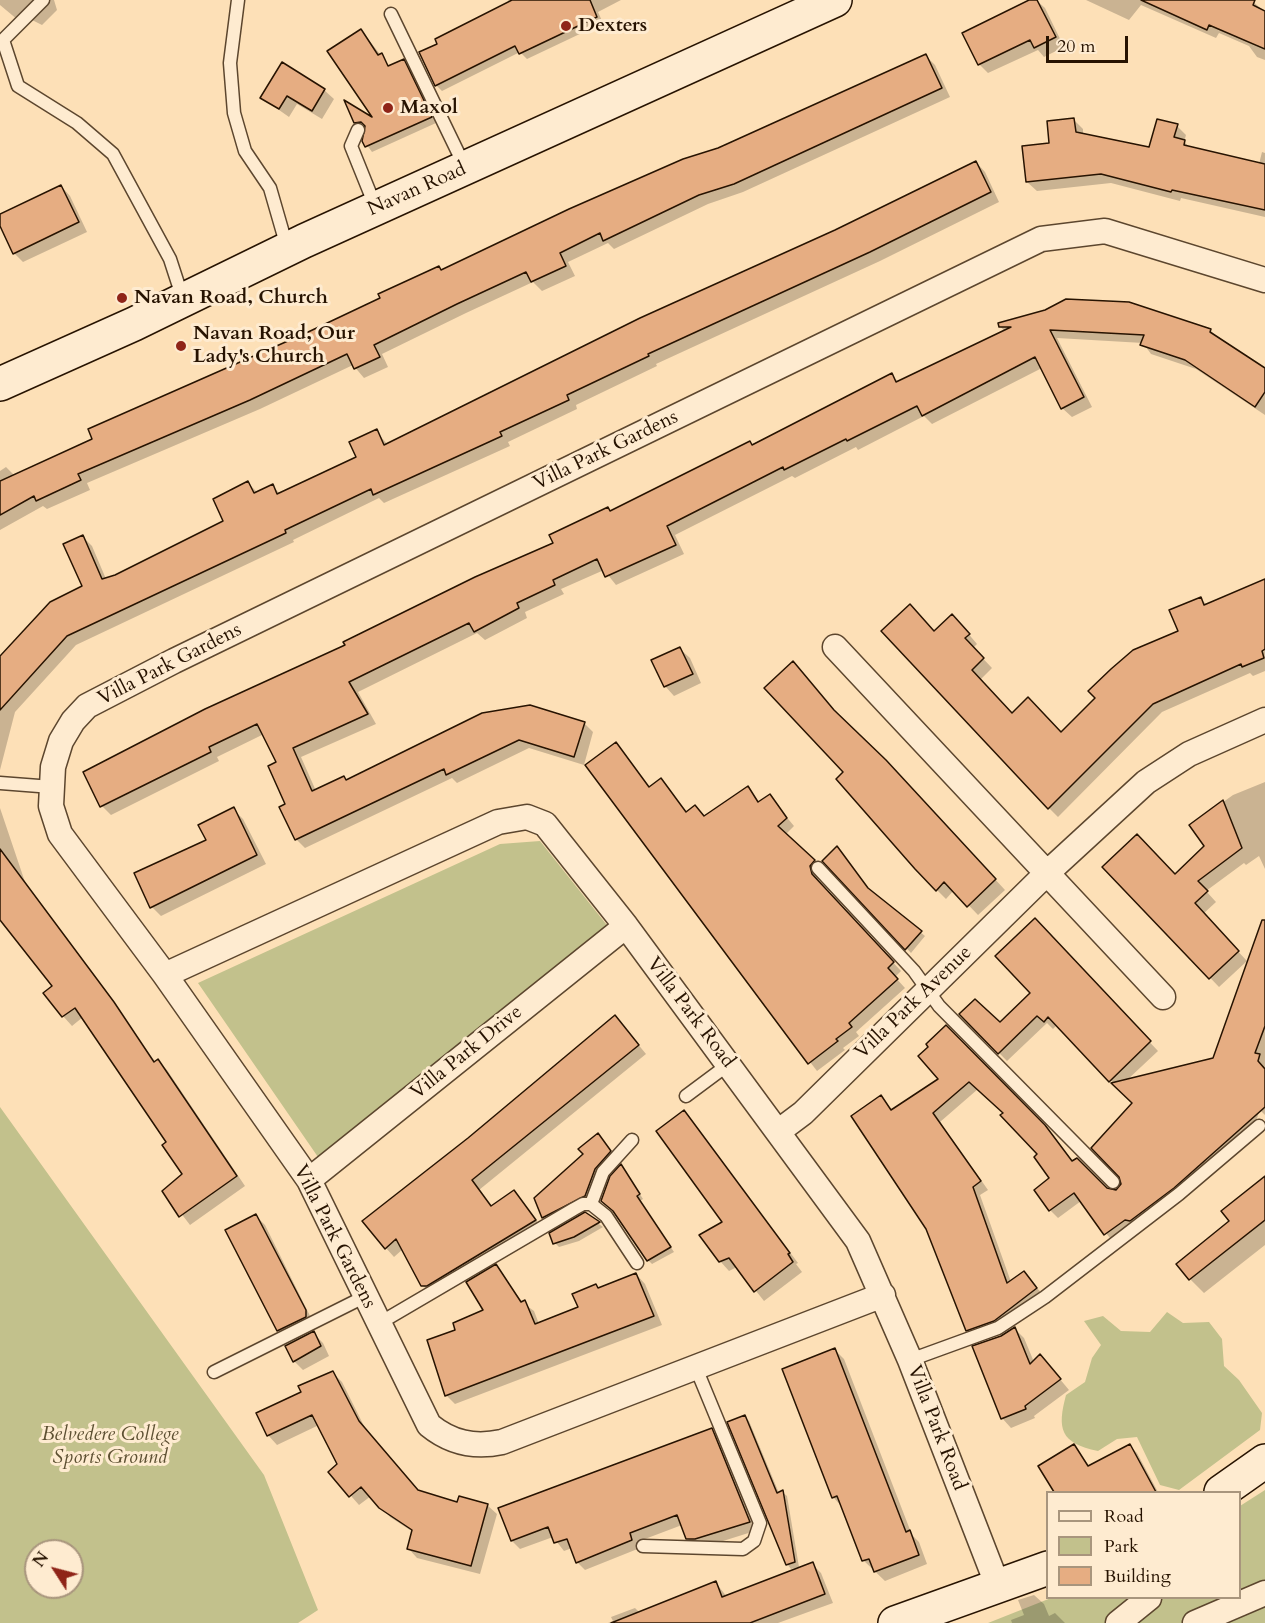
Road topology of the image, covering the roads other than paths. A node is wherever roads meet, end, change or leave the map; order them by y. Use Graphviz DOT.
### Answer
graph roads {
  1 [pos="43,0"];
  2 [pos="238,0"];
  3 [pos="835,0"];
  4 [pos="391,14"];
  5 [pos="358,130"];
  6 [pos="466,168"];
  7 [pos="376,209"];
  8 [pos="288,250"];
  9 [pos="1265,280"];
  10 [pos="184,300"];
  11 [pos="0,384"];
  12 [pos="835,647"];
  13 [pos="1265,720"];
  14 [pos="0,783"];
  15 [pos="52,787"];
  16 [pos="818,868"];
  17 [pos="1047,873"];
  18 [pos="626,926"];
  19 [pos="165,975"];
  20 [pos="927,990"];
  21 [pos="1163,997"];
  22 [pos="729,1064"];
  23 [pos="686,1096"];
  24 [pos="1259,1126"];
  25 [pos="779,1131"];
  26 [pos="632,1140"];
  27 [pos="309,1180"];
  28 [pos="1113,1182"];
  29 [pos="591,1204"];
  30 [pos="637,1263"];
  31 [pos="883,1295"];
  32 [pos="364,1297"];
  33 [pos="378,1324"];
  34 [pos="910,1360"];
  35 [pos="696,1368"];
  36 [pos="213,1372"];
  37 [pos="1254,1473"];
  38 [pos="1223,1491"];
  39 [pos="643,1546"];
  40 [pos="1046,1568"];
  41 [pos="997,1584"];
  42 [pos="1265,1593"];
  43 [pos="1148,1599"];
  44 [pos="895,1623"];
  45 [pos="1118,1623"];
  46 [pos="1195,1623"];
  1 -- 10 [label="lane"];
  2 -- 8 [label="lane"];
  3 -- 6 [label="main road, Navan Road"];
  4 -- 6 [label="lane"];
  5 -- 7 [label="lane"];
  6 -- 7 [label="main road, Navan Road"];
  7 -- 8 [label="main road, Navan Road"];
  8 -- 10 [label="main road, Navan Road"];
  9 -- 15 [label="street, Villa Park Gardens"];
  10 -- 11 [label="main road, Navan Road"];
  12 -- 17 [label="street"];
  13 -- 17 [label="street, Villa Park Avenue"];
  14 -- 15 [label="lane"];
  15 -- 19 [label="street, Villa Park Gardens"];
  16 -- 20 [label="lane"];
  17 -- 20 [label="street, Villa Park Avenue"];
  17 -- 21 [label="street"];
  18 -- 19 [label="street, Villa Park Road"];
  18 -- 22 [label="street, Villa Park Road"];
  18 -- 27 [label="street, Villa Park Drive"];
  19 -- 27 [label="street, Villa Park Gardens"];
  20 -- 25 [label="street, Villa Park Avenue"];
  20 -- 28 [label="lane"];
  22 -- 23 [label="lane"];
  22 -- 25 [label="street, Villa Park Road"];
  24 -- 34 [label="lane"];
  25 -- 31 [label="street, Villa Park Road"];
  26 -- 29 [label="lane"];
  27 -- 32 [label="street, Villa Park Gardens"];
  29 -- 30 [label="lane"];
  29 -- 33 [label="lane"];
  31 -- 34 [label="street, Villa Park Road"];
  31 -- 35 [label="street, Villa Park Gardens"];
  32 -- 33 [label="street, Villa Park Gardens"];
  32 -- 36 [label="lane"];
  33 -- 35 [label="street, Villa Park Gardens"];
  34 -- 41 [label="street, Villa Park Road"];
  35 -- 39 [label="lane"];
  37 -- 38 [label="main road"];
  40 -- 41 [label="main road"];
  41 -- 44 [label="main road"];
  42 -- 46 [label="street"];
  43 -- 45 [label="street"];
}
